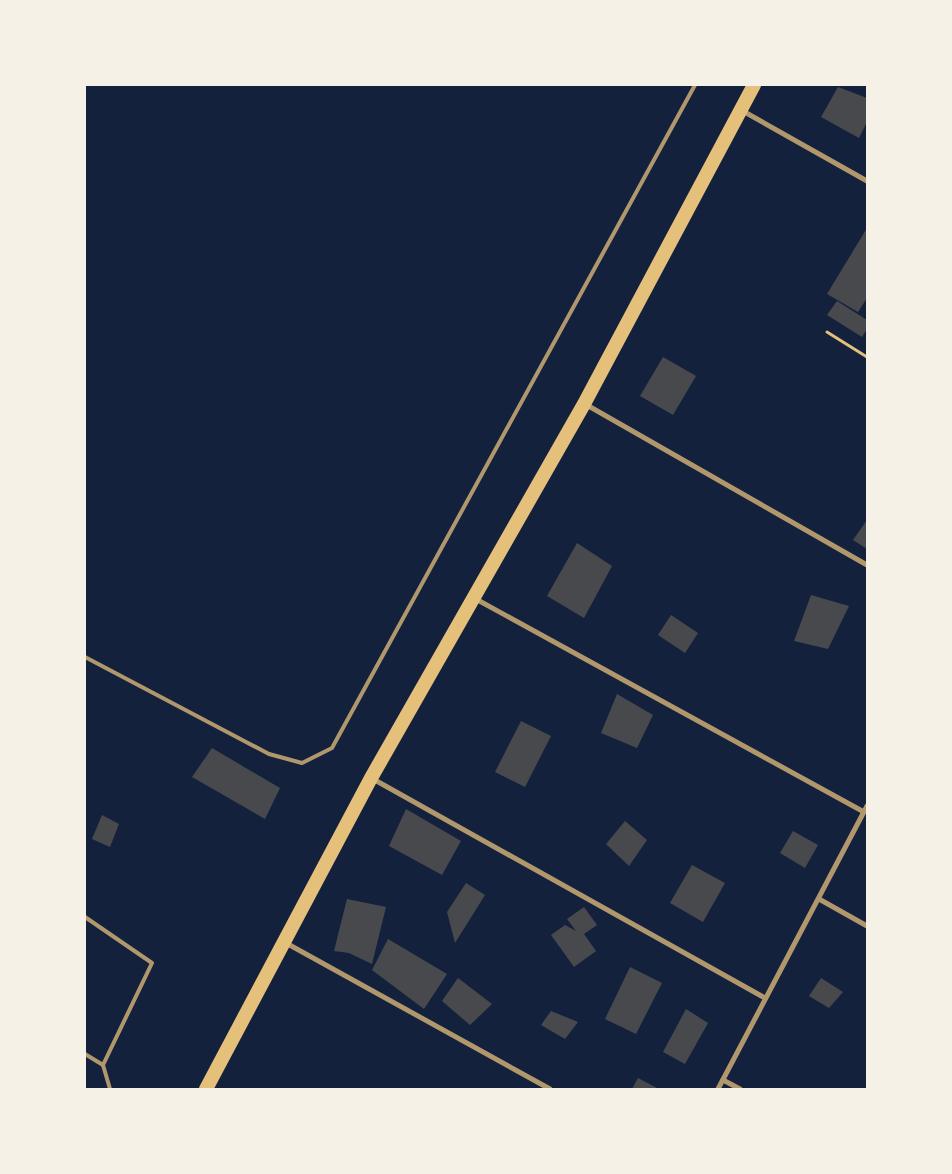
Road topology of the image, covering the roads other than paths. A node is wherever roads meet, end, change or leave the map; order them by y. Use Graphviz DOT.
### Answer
graph roads {
  1 [pos="695,85"];
  2 [pos="754,85"];
  3 [pos="740,110"];
  4 [pos="867,181"];
  5 [pos="584,404"];
  6 [pos="867,565"];
  7 [pos="473,597"];
  8 [pos="85,657"];
  9 [pos="371,778"];
  10 [pos="867,806"];
  11 [pos="864,812"];
  12 [pos="819,900"];
  13 [pos="85,917"];
  14 [pos="867,926"];
  15 [pos="284,942"];
  16 [pos="765,998"];
  17 [pos="85,1054"];
  18 [pos="103,1065"];
  19 [pos="723,1080"];
  20 [pos="110,1089"];
  21 [pos="206,1089"];
  22 [pos="550,1089"];
  23 [pos="718,1089"];
  24 [pos="740,1089"];
  1 -- 8 [label="lane"];
  2 -- 3 [label="highway"];
  3 -- 4 [label="street"];
  3 -- 5 [label="highway"];
  5 -- 6 [label="street"];
  5 -- 7 [label="highway"];
  7 -- 9 [label="highway"];
  7 -- 11 [label="street"];
  9 -- 15 [label="highway"];
  9 -- 16 [label="street"];
  10 -- 11 [label="street"];
  11 -- 12 [label="street"];
  12 -- 14 [label="street"];
  12 -- 16 [label="street"];
  13 -- 18 [label="lane"];
  15 -- 21 [label="highway"];
  15 -- 22 [label="street"];
  16 -- 19 [label="street"];
  17 -- 18 [label="lane"];
  18 -- 20 [label="lane"];
  19 -- 23 [label="street"];
  19 -- 24 [label="street"];
}
